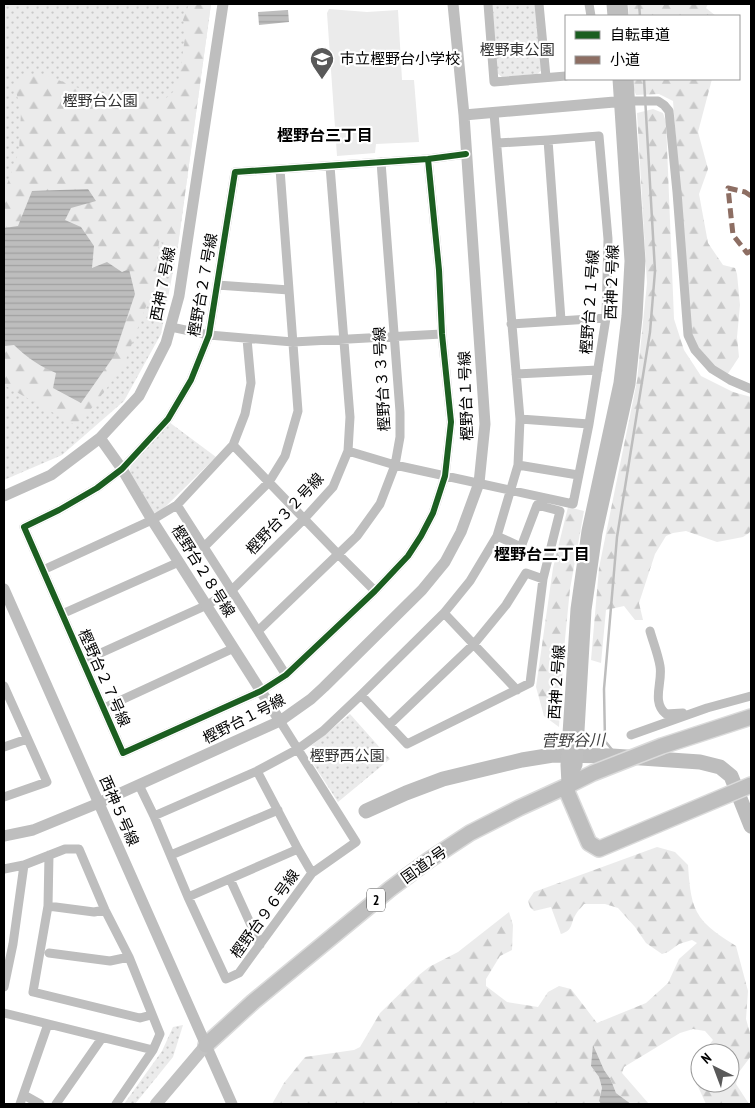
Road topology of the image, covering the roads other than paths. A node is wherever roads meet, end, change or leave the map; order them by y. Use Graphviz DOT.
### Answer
graph roads {
  1 [pos="223,4"];
  2 [pos="453,4"];
  3 [pos="488,4"];
  4 [pos="539,4"];
  5 [pos="565,76"];
  6 [pos="546,77"];
  7 [pos="618,80"];
  8 [pos="628,80"];
  9 [pos="629,101"];
  10 [pos="494,113"];
  11 [pos="464,116"];
  12 [pos="548,140"];
  13 [pos="498,142"];
  14 [pos="466,154"];
  15 [pos="428,159"];
  16 [pos="381,162"];
  17 [pos="330,166"];
  18 [pos="280,169"];
  19 [pos="217,285"];
  20 [pos="289,290"];
  21 [pos="606,318"];
  22 [pos="561,320"];
  23 [pos="511,324"];
  24 [pos="171,327"];
  25 [pos="442,334"];
  26 [pos="209,335"];
  27 [pos="394,337"];
  28 [pos="247,338"];
  29 [pos="344,340"];
  30 [pos="293,342"];
  31 [pos="598,370"];
  32 [pos="516,374"];
  33 [pos="751,389"];
  34 [pos="520,419"];
  35 [pos="588,424"];
  36 [pos="100,438"];
  37 [pos="233,445"];
  38 [pos="348,452"];
  39 [pos="395,464"];
  40 [pos="518,465"];
  41 [pos="122,469"];
  42 [pos="578,474"];
  43 [pos="445,476"];
  44 [pos="269,482"];
  45 [pos="479,482"];
  46 [pos="511,490"];
  47 [pos="4,496"];
  48 [pos="177,505"];
  49 [pos="304,519"];
  50 [pos="152,520"];
  51 [pos="497,536"];
  52 [pos="204,546"];
  53 [pos="338,554"];
  54 [pos="179,562"];
  55 [pos="43,570"];
  56 [pos="543,579"];
  57 [pos="4,589"];
  58 [pos="232,590"];
  59 [pos="375,591"];
  60 [pos="207,605"];
  61 [pos="444,613"];
  62 [pos="62,614"];
  63 [pos="258,631"];
  64 [pos="650,631"];
  65 [pos="474,644"];
  66 [pos="234,648"];
  67 [pos="83,661"];
  68 [pos="286,675"];
  69 [pos="517,690"];
  70 [pos="261,691"];
  71 [pos="5,692"];
  72 [pos="361,695"];
  73 [pos="751,696"];
  74 [pos="104,708"];
  75 [pos="696,712"];
  76 [pos="751,717"];
  77 [pos="280,721"];
  78 [pos="389,725"];
  79 [pos="632,735"];
  80 [pos="27,739"];
  81 [pos="4,746"];
  82 [pos="298,749"];
  83 [pos="257,771"];
  84 [pos="139,785"];
  85 [pos="567,786"];
  86 [pos="749,786"];
  87 [pos="4,796"];
  88 [pos="99,803"];
  89 [pos="278,810"];
  90 [pos="154,816"];
  91 [pos="4,836"];
  92 [pos="298,849"];
  93 [pos="49,855"];
  94 [pos="171,856"];
  95 [pos="24,865"];
  96 [pos="4,869"];
  97 [pos="312,873"];
  98 [pos="230,879"];
  99 [pos="188,898"];
  100 [pos="48,906"];
  101 [pos="105,910"];
  102 [pos="260,945"];
  103 [pos="48,953"];
  104 [pos="129,957"];
  105 [pos="4,987"];
  106 [pos="4,1013"];
  107 [pos="152,1015"];
  108 [pos="48,1024"];
  109 [pos="102,1038"];
  110 [pos="206,1045"];
  111 [pos="153,1050"];
  112 [pos="24,1095"];
  113 [pos="20,1104"];
  114 [pos="40,1104"];
  115 [pos="56,1104"];
  116 [pos="116,1104"];
  117 [pos="156,1104"];
  118 [pos="232,1104"];
  1 -- 24 [label="street, 西神７号線"];
  2 -- 11 [label="street, 樫野台１号線"];
  3 -- 6 [label="street"];
  4 -- 6 [label="street"];
  5 -- 6 [label="street"];
  7 -- 9 [label="street, 西神２号線"];
  8 -- 9 [label="street, 西神２号線"];
  9 -- 10 [label="street"];
  9 -- 33 [label="street"];
  9 -- 85 [label="street, 西神２号線"];
  10 -- 11 [label="street"];
  10 -- 13 [label="street"];
  11 -- 14 [label="street, 樫野台１号線"];
  12 -- 13 [label="street, 樫野台２１号線"];
  12 -- 21 [label="street, 樫野台２１号線"];
  12 -- 22 [label="street"];
  13 -- 23 [label="street"];
  14 -- 15 [label="street, 樫野台２７号線"];
  14 -- 45 [label="street, 樫野台１号線"];
  15 -- 16 [label="street, 樫野台２７号線"];
  15 -- 25 [label="street, 樫野台２７号線"];
  16 -- 17 [label="street, 樫野台２７号線"];
  16 -- 27 [label="street, 樫野台３３号線"];
  17 -- 18 [label="street, 樫野台２７号線"];
  17 -- 29 [label="street, 樫野台３２号線"];
  18 -- 19 [label="street, 樫野台２７号線"];
  18 -- 20 [label="street"];
  19 -- 20 [label="street"];
  19 -- 26 [label="street, 樫野台２７号線"];
  20 -- 30 [label="street"];
  21 -- 22 [label="street"];
  21 -- 31 [label="street, 樫野台２１号線"];
  22 -- 23 [label="street"];
  23 -- 32 [label="street"];
  24 -- 26 [label="street"];
  24 -- 36 [label="street, 西神７号線"];
  25 -- 27 [label="street"];
  25 -- 43 [label="street, 樫野台２７号線"];
  26 -- 28 [label="street"];
  26 -- 41 [label="street, 樫野台２７号線"];
  27 -- 29 [label="street"];
  27 -- 39 [label="street, 樫野台３３号線"];
  28 -- 30 [label="street"];
  28 -- 37 [label="street"];
  29 -- 30 [label="street"];
  29 -- 38 [label="street, 樫野台３２号線"];
  30 -- 44 [label="street"];
  31 -- 32 [label="street"];
  31 -- 35 [label="street, 樫野台２１号線"];
  32 -- 34 [label="street"];
  34 -- 35 [label="street"];
  34 -- 40 [label="street"];
  35 -- 42 [label="street, 樫野台２１号線"];
  36 -- 41 [label="street, 樫野台２８号線"];
  36 -- 47 [label="street, 西神７号線"];
  37 -- 44 [label="street"];
  37 -- 48 [label="street"];
  38 -- 39 [label="street, 樫野台２１号線"];
  38 -- 49 [label="street, 樫野台３２号線"];
  39 -- 43 [label="street, 樫野台２１号線"];
  39 -- 53 [label="street, 樫野台３３号線"];
  40 -- 42 [label="street"];
  40 -- 46 [label="street"];
  41 -- 50 [label="street, 樫野台２８号線"];
  41 -- 55 [label="street, 樫野台２７号線"];
  42 -- 46 [label="street, 樫野台２１号線"];
  43 -- 45 [label="street, 樫野台２１号線"];
  43 -- 59 [label="street, 樫野台２７号線"];
  44 -- 49 [label="street"];
  44 -- 52 [label="street"];
  45 -- 46 [label="street, 樫野台２１号線"];
  45 -- 77 [label="street, 樫野台１号線"];
  46 -- 51 [label="street"];
  48 -- 50 [label="street"];
  48 -- 52 [label="street"];
  49 -- 53 [label="street"];
  49 -- 58 [label="street, 樫野台３２号線"];
  50 -- 54 [label="street, 樫野台２８号線"];
  50 -- 55 [label="street"];
  51 -- 56 [label="street"];
  51 -- 61 [label="street"];
  52 -- 58 [label="street"];
  53 -- 59 [label="street"];
  53 -- 63 [label="street, 樫野台３３号線"];
  54 -- 60 [label="street, 樫野台２８号線"];
  54 -- 62 [label="street"];
  55 -- 62 [label="street, 樫野台２７号線"];
  56 -- 65 [label="street"];
  56 -- 69 [label="street"];
  57 -- 88 [label="street, 西神５号線"];
  58 -- 60 [label="street, 樫野台３２号線"];
  58 -- 63 [label="street"];
  59 -- 68 [label="street, 樫野台２７号線"];
  60 -- 66 [label="street, 樫野台２８号線"];
  60 -- 67 [label="street, 樫野台３２号線"];
  61 -- 65 [label="street"];
  61 -- 72 [label="street"];
  62 -- 67 [label="street, 樫野台２７号線"];
  63 -- 68 [label="street"];
  64 -- 75 [label="street"];
  65 -- 69 [label="street"];
  65 -- 78 [label="street"];
  66 -- 70 [label="street, 樫野台２８号線"];
  66 -- 74 [label="street"];
  67 -- 74 [label="street, 樫野台２７号線"];
  68 -- 70 [label="street, 樫野台２７号線"];
  69 -- 78 [label="street"];
  70 -- 74 [label="street, 樫野台２７号線"];
  70 -- 77 [label="street, 樫野台２８号線"];
  71 -- 80 [label="street"];
  72 -- 78 [label="street"];
  72 -- 82 [label="street"];
  73 -- 75 [label="street"];
  75 -- 79 [label="street"];
  76 -- 85 [label="highway, 国道2号 / 2"];
  77 -- 82 [label="street, 樫野台９６号線"];
  77 -- 84 [label="street, 樫野台１号線"];
  80 -- 81 [label="street"];
  80 -- 87 [label="street"];
  82 -- 83 [label="street"];
  82 -- 97 [label="street, 樫野台９６号線"];
  83 -- 89 [label="street"];
  83 -- 90 [label="street"];
  84 -- 88 [label="street, 樫野台１号線"];
  84 -- 90 [label="street, 樫野台９６号線"];
  85 -- 86 [label="highway"];
  85 -- 110 [label="highway, 国道2号 / 2"];
  88 -- 91 [label="street, 樫野台１号線"];
  88 -- 110 [label="street, 西神５号線"];
  89 -- 92 [label="street"];
  89 -- 94 [label="street"];
  90 -- 94 [label="street, 樫野台９６号線"];
  92 -- 97 [label="street"];
  92 -- 98 [label="street"];
  93 -- 95 [label="street"];
  93 -- 100 [label="street"];
  93 -- 101 [label="street"];
  94 -- 99 [label="street, 樫野台９６号線"];
  95 -- 96 [label="street"];
  95 -- 105 [label="street"];
  97 -- 102 [label="street, 樫野台９６号線"];
  98 -- 99 [label="street"];
  98 -- 102 [label="street"];
  99 -- 102 [label="street, 樫野台９６号線"];
  100 -- 101 [label="street"];
  100 -- 107 [label="street"];
  101 -- 104 [label="street"];
  103 -- 104 [label="street"];
  104 -- 107 [label="street"];
  106 -- 108 [label="street"];
  107 -- 111 [label="street"];
  108 -- 109 [label="street"];
  108 -- 112 [label="street"];
  109 -- 111 [label="street"];
  109 -- 115 [label="street"];
  110 -- 117 [label="main road"];
  110 -- 118 [label="street"];
  111 -- 116 [label="street"];
  112 -- 113 [label="street"];
  112 -- 114 [label="street"];
}
